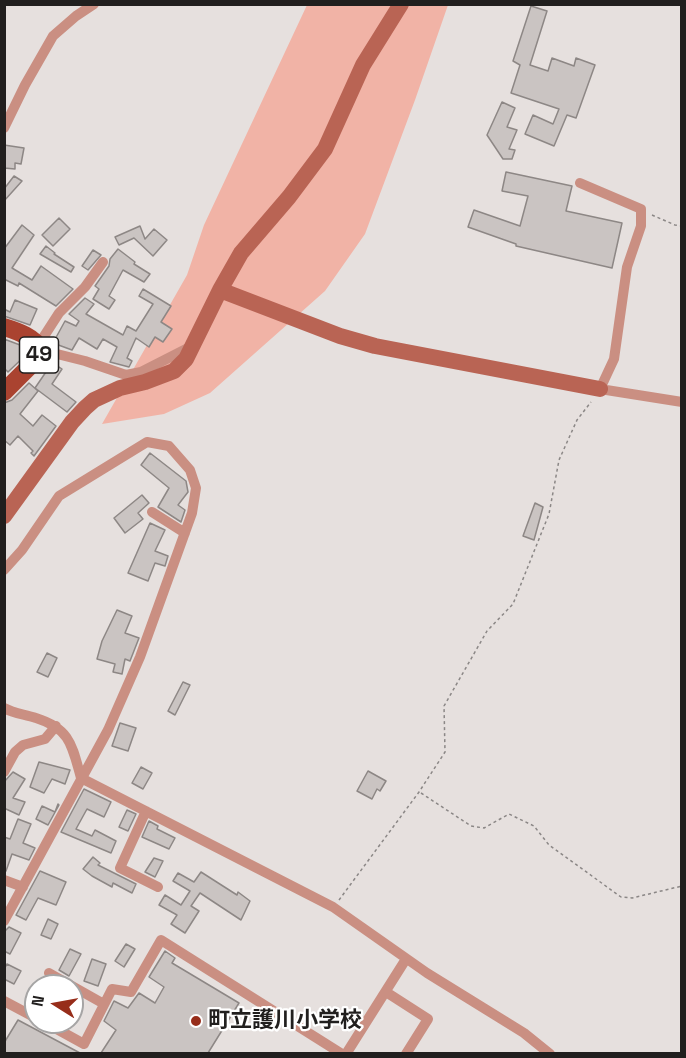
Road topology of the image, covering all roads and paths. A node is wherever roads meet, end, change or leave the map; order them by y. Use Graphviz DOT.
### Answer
graph roads {
  1 [pos="94,4"];
  2 [pos="401,4"];
  3 [pos="4,128"];
  4 [pos="580,183"];
  5 [pos="641,210"];
  6 [pos="681,226"];
  7 [pos="104,262"];
  8 [pos="220,290"];
  9 [pos="4,327"];
  10 [pos="192,346"];
  11 [pos="40,347"];
  12 [pos="600,389"];
  13 [pos="4,392"];
  14 [pos="681,402"];
  15 [pos="152,512"];
  16 [pos="4,516"];
  17 [pos="184,533"];
  18 [pos="4,570"];
  19 [pos="4,708"];
  20 [pos="56,726"];
  21 [pos="4,772"];
  22 [pos="81,778"];
  23 [pos="419,792"];
  24 [pos="146,811"];
  25 [pos="4,880"];
  26 [pos="681,886"];
  27 [pos="23,887"];
  28 [pos="158,887"];
  29 [pos="333,907"];
  30 [pos="5,921"];
  31 [pos="406,959"];
  32 [pos="48,973"];
  33 [pos="386,992"];
  34 [pos="4,1000"];
  35 [pos="104,1004"];
  36 [pos="24,1011"];
  37 [pos="66,1034"];
  38 [pos="344,1053"];
  39 [pos="406,1053"];
  40 [pos="550,1053"];
  1 -- 3 [label="street"];
  2 -- 8 [label="street"];
  4 -- 5 [label="street"];
  5 -- 6 [label="path"];
  5 -- 12 [label="street"];
  7 -- 11 [label="street"];
  8 -- 10 [label="street"];
  8 -- 12 [label="street"];
  9 -- 11 [label="main road, 49"];
  10 -- 11 [label="street"];
  10 -- 16 [label="street"];
  11 -- 13 [label="main road, 49"];
  12 -- 14 [label="street"];
  12 -- 23 [label="path"];
  15 -- 17 [label="street"];
  17 -- 18 [label="street"];
  17 -- 22 [label="street"];
  19 -- 20 [label="street"];
  20 -- 21 [label="street"];
  20 -- 22 [label="street"];
  22 -- 24 [label="street"];
  22 -- 27 [label="street"];
  23 -- 26 [label="path"];
  23 -- 29 [label="path"];
  24 -- 28 [label="street"];
  24 -- 29 [label="street"];
  25 -- 27 [label="street"];
  27 -- 30 [label="street"];
  29 -- 31 [label="street"];
  31 -- 33 [label="street"];
  31 -- 40 [label="street"];
  32 -- 35 [label="street"];
  33 -- 38 [label="street"];
  33 -- 39 [label="street"];
  34 -- 36 [label="street"];
  35 -- 37 [label="street"];
  35 -- 38 [label="street"];
}
